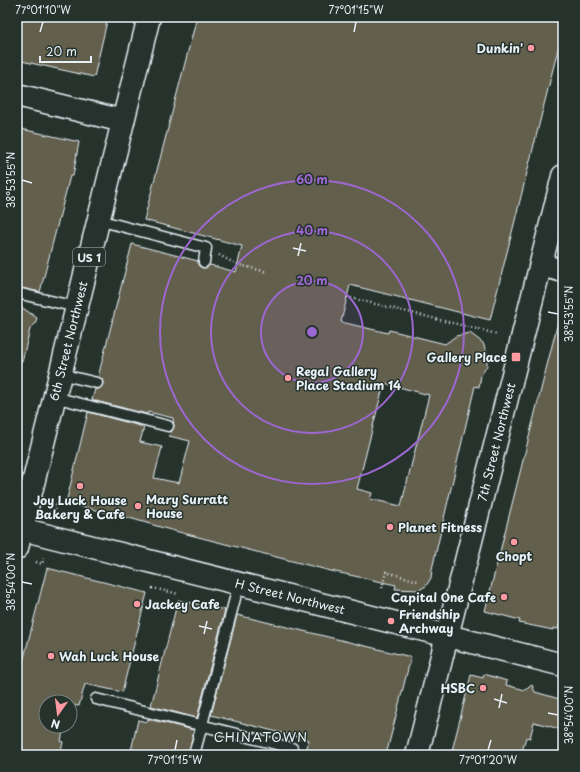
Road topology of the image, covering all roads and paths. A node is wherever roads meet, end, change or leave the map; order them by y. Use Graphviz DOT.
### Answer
graph roads {
  1 [pos="148,17"];
  2 [pos="17,95"];
  3 [pos="123,121"];
  4 [pos="563,176"];
  5 [pos="98,220"];
  6 [pos="206,248"];
  7 [pos="204,262"];
  8 [pos="541,265"];
  9 [pos="563,271"];
  10 [pos="267,272"];
  11 [pos="17,293"];
  12 [pos="347,297"];
  13 [pos="76,307"];
  14 [pos="497,334"];
  15 [pos="60,374"];
  16 [pos="97,383"];
  17 [pos="54,398"];
  18 [pos="168,426"];
  19 [pos="48,503"];
  20 [pos="54,514"];
  21 [pos="19,535"];
  22 [pos="44,558"];
  23 [pos="36,562"];
  24 [pos="418,581"];
  25 [pos="239,583"];
  26 [pos="152,588"];
  27 [pos="382,588"];
  28 [pos="179,594"];
  29 [pos="447,635"];
  30 [pos="563,665"];
  31 [pos="96,699"];
  32 [pos="201,726"];
  33 [pos="292,748"];
  34 [pos="194,755"];
  35 [pos="417,755"];
  1 -- 3 [label="main road, 6th Street Northwest / US 1"];
  2 -- 3 [label="main road"];
  3 -- 5 [label="main road, 6th Street Northwest / US 1"];
  4 -- 8 [label="main road, 7th Street Northwest"];
  5 -- 6 [label="lane"];
  5 -- 13 [label="main road, 6th Street Northwest / US 1"];
  6 -- 7 [label="lane"];
  6 -- 10 [label="path"];
  8 -- 9 [label="main road"];
  8 -- 29 [label="main road, 7th Street Northwest"];
  11 -- 13 [label="lane"];
  12 -- 14 [label="path"];
  13 -- 15 [label="main road, 6th Street Northwest / US 1"];
  15 -- 16 [label="lane"];
  15 -- 17 [label="main road, 6th Street Northwest / US 1"];
  17 -- 18 [label="lane"];
  17 -- 21 [label="main road, 6th Street Northwest / US 1"];
  19 -- 20 [label="path"];
  21 -- 25 [label="main road, H Street Northwest"];
  22 -- 23 [label="path"];
  24 -- 27 [label="path"];
  25 -- 29 [label="main road, H Street Northwest"];
  25 -- 32 [label="lane"];
  26 -- 28 [label="path"];
  29 -- 30 [label="main road, H Street Northwest"];
  29 -- 35 [label="main road, 7th Street Northwest"];
  31 -- 32 [label="lane"];
  32 -- 33 [label="lane"];
  32 -- 34 [label="lane"];
}
